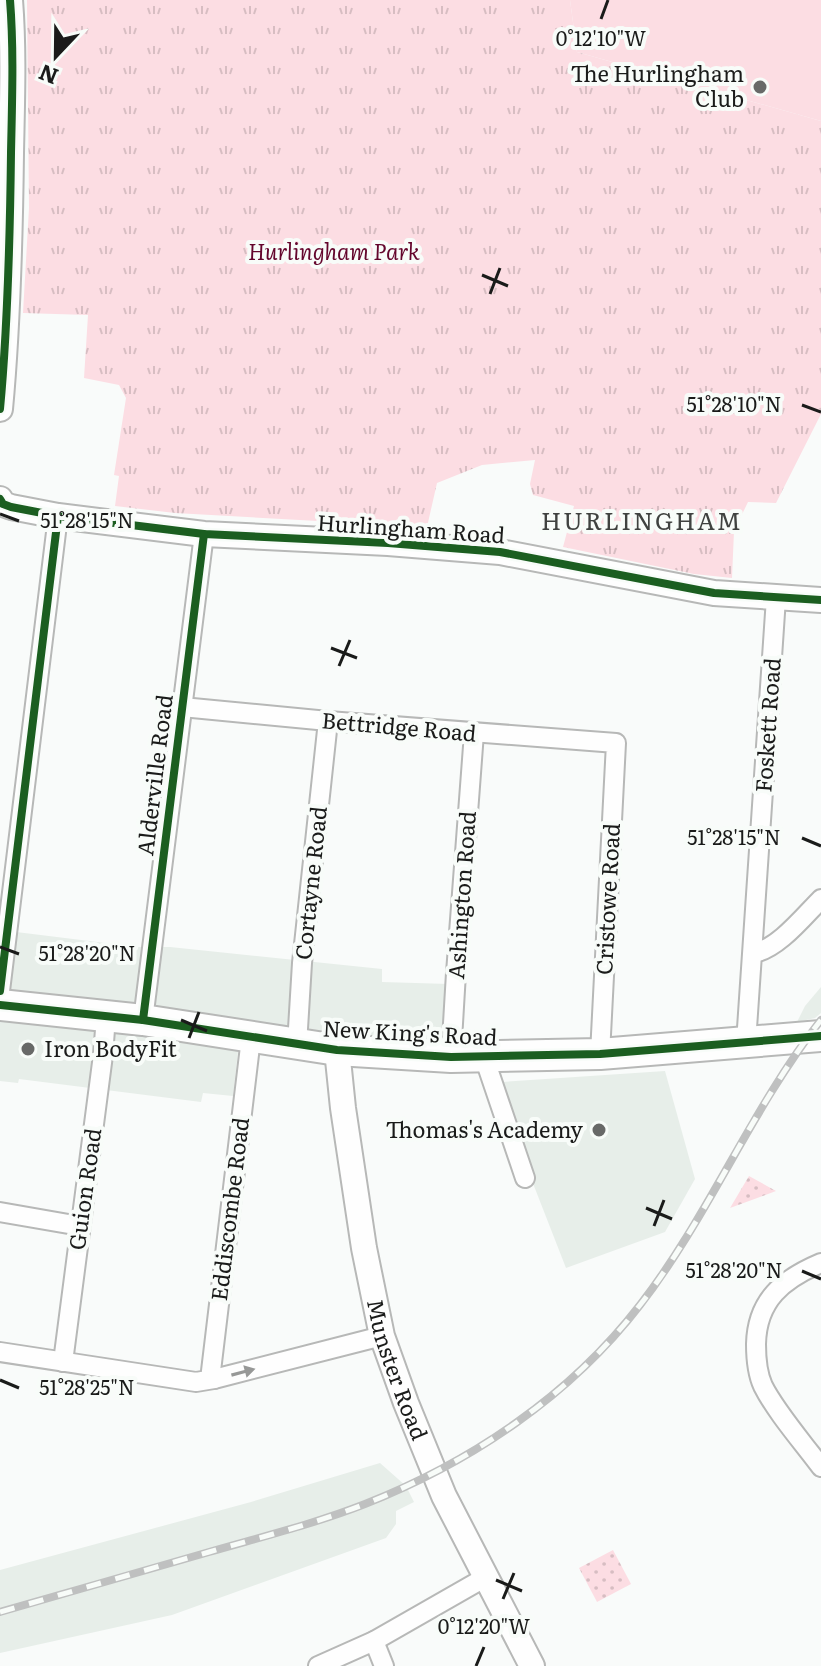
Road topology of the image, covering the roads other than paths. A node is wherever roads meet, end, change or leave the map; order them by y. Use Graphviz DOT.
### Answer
graph roads {
  1 [pos="10,0"];
  2 [pos="0,409"];
  3 [pos="0,499"];
  4 [pos="58,516"];
  5 [pos="204,534"];
  6 [pos="776,598"];
  7 [pos="821,600"];
  8 [pos="182,707"];
  9 [pos="328,721"];
  10 [pos="474,733"];
  11 [pos="616,743"];
  12 [pos="821,899"];
  13 [pos="753,953"];
  14 [pos="0,991"];
  15 [pos="0,1005"];
  16 [pos="106,1017"];
  17 [pos="143,1020"];
  18 [pos="821,1036"];
  19 [pos="251,1038"];
  20 [pos="746,1043"];
  21 [pos="297,1045"];
  22 [pos="337,1050"];
  23 [pos="600,1054"];
  24 [pos="451,1057"];
  25 [pos="484,1057"];
  26 [pos="525,1178"];
  27 [pos="0,1212"];
  28 [pos="80,1226"];
  29 [pos="821,1263"];
  30 [pos="382,1336"];
  31 [pos="0,1352"];
  32 [pos="63,1362"];
  33 [pos="214,1379"];
  34 [pos="821,1467"];
  35 [pos="486,1577"];
  36 [pos="374,1641"];
  37 [pos="318,1666"];
  38 [pos="384,1666"];
  39 [pos="532,1666"];
  1 -- 2 [label="street"];
  3 -- 4 [label="street, Hurlingham Road"];
  4 -- 5 [label="street, Hurlingham Road"];
  4 -- 14 [label="street"];
  5 -- 6 [label="street, Hurlingham Road"];
  5 -- 8 [label="street, Alderville Road"];
  6 -- 7 [label="street, Hurlingham Road"];
  6 -- 13 [label="street, Foskett Road"];
  8 -- 9 [label="street, Bettridge Road"];
  8 -- 17 [label="street, Alderville Road"];
  9 -- 10 [label="street, Bettridge Road"];
  9 -- 21 [label="street, Cortayne Road"];
  10 -- 11 [label="street, Bettridge Road"];
  10 -- 24 [label="street, Ashington Road"];
  11 -- 23 [label="street, Cristowe Road"];
  12 -- 13 [label="street"];
  13 -- 20 [label="street, Foskett Road"];
  15 -- 16 [label="main road, New King's Road"];
  16 -- 17 [label="main road, New King's Road"];
  16 -- 28 [label="street, Guion Road"];
  17 -- 19 [label="main road, New King's Road"];
  18 -- 20 [label="main road, New King's Road"];
  19 -- 21 [label="main road, New King's Road"];
  19 -- 33 [label="street, Eddiscombe Road"];
  20 -- 23 [label="main road, New King's Road"];
  21 -- 22 [label="main road, New King's Road"];
  22 -- 24 [label="main road, New King's Road"];
  22 -- 30 [label="street, Munster Road"];
  23 -- 25 [label="main road, New King's Road"];
  24 -- 25 [label="main road, New King's Road"];
  25 -- 26 [label="street"];
  27 -- 28 [label="street"];
  28 -- 32 [label="street, Guion Road"];
  29 -- 34 [label="street"];
  33 -- 30 [label="street, one-way"];
  30 -- 35 [label="street, Munster Road"];
  31 -- 32 [label="street"];
  32 -- 33 [label="street"];
  35 -- 36 [label="street"];
  35 -- 39 [label="street, Munster Road"];
  36 -- 37 [label="street"];
  36 -- 38 [label="street"];
}
